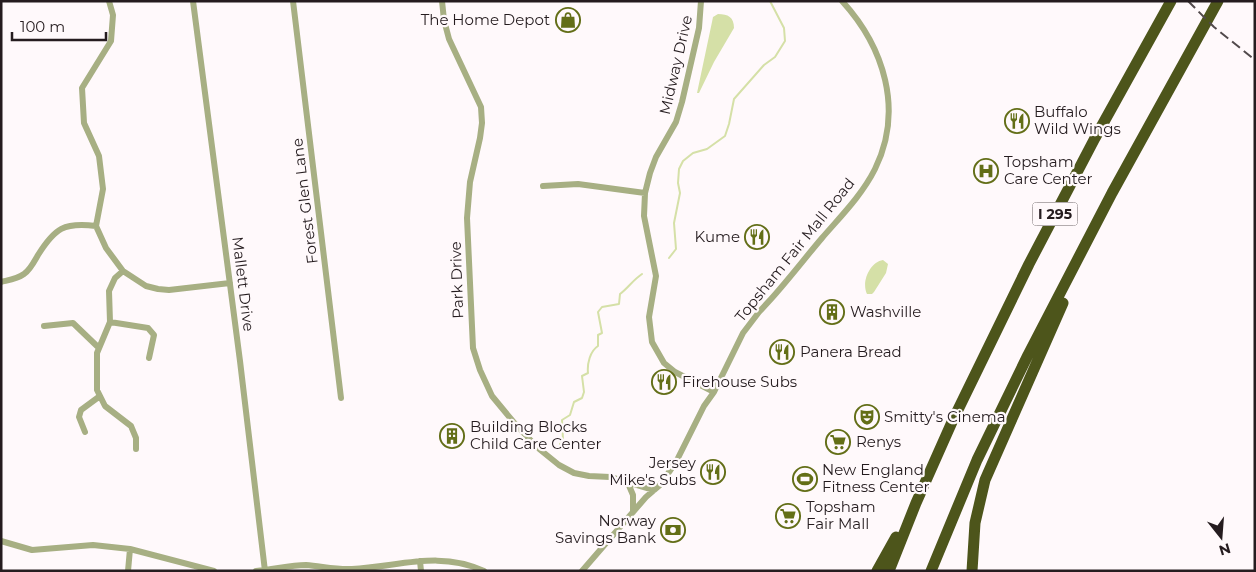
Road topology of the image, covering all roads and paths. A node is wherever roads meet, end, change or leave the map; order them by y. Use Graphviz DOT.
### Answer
graph roads {
  1 [pos="109,1"];
  2 [pos="194,1"];
  3 [pos="293,1"];
  4 [pos="442,1"];
  5 [pos="702,1"];
  6 [pos="842,1"];
  7 [pos="1217,2"];
  8 [pos="1169,5"];
  9 [pos="543,186"];
  10 [pos="645,193"];
  11 [pos="96,226"];
  12 [pos="1078,257"];
  13 [pos="123,271"];
  14 [pos="1,282"];
  15 [pos="230,283"];
  16 [pos="110,322"];
  17 [pos="44,326"];
  18 [pos="99,348"];
  19 [pos="149,358"];
  20 [pos="714,392"];
  21 [pos="100,396"];
  22 [pos="341,398"];
  23 [pos="84,432"];
  24 [pos="136,448"];
  25 [pos="627,482"];
  26 [pos="654,490"];
  27 [pos="916,503"];
  28 [pos="633,512"];
  29 [pos="1,540"];
  30 [pos="130,548"];
  31 [pos="420,561"];
  32 [pos="264,570"];
  33 [pos="128,571"];
  34 [pos="214,571"];
  35 [pos="256,571"];
  36 [pos="421,571"];
  37 [pos="484,571"];
  38 [pos="582,571"];
  39 [pos="877,571"];
  40 [pos="889,571"];
  41 [pos="931,571"];
  42 [pos="972,571"];
  1 -- 11 [label="street"];
  2 -- 15 [label="street, Mallett Drive"];
  3 -- 22 [label="street, Forest Glen Lane"];
  4 -- 25 [label="street, Park Drive"];
  5 -- 10 [label="street, Midway Drive"];
  6 -- 20 [label="street, Topsham Fair Mall Road"];
  7 -- 12 [label="highway, I 295"];
  8 -- 27 [label="highway, I 295"];
  9 -- 10 [label="street"];
  10 -- 20 [label="street, Midway Drive"];
  11 -- 13 [label="street"];
  11 -- 14 [label="street"];
  12 -- 41 [label="highway, I 295"];
  12 -- 42 [label="highway"];
  13 -- 15 [label="street"];
  13 -- 16 [label="street"];
  15 -- 32 [label="street, Mallett Drive"];
  16 -- 18 [label="street"];
  16 -- 19 [label="street"];
  17 -- 18 [label="street"];
  18 -- 21 [label="street"];
  20 -- 26 [label="street, Topsham Fair Mall Road"];
  21 -- 23 [label="street"];
  21 -- 24 [label="street"];
  25 -- 26 [label="street, Park Drive"];
  25 -- 28 [label="street"];
  26 -- 28 [label="street, Topsham Fair Mall Road"];
  27 -- 39 [label="highway"];
  27 -- 40 [label="highway, I 295"];
  28 -- 38 [label="street, Topsham Fair Mall Road"];
  29 -- 30 [label="street"];
  30 -- 33 [label="street"];
  30 -- 34 [label="street"];
  31 -- 32 [label="street"];
  31 -- 36 [label="street"];
  31 -- 37 [label="street"];
  32 -- 35 [label="street"];
}
